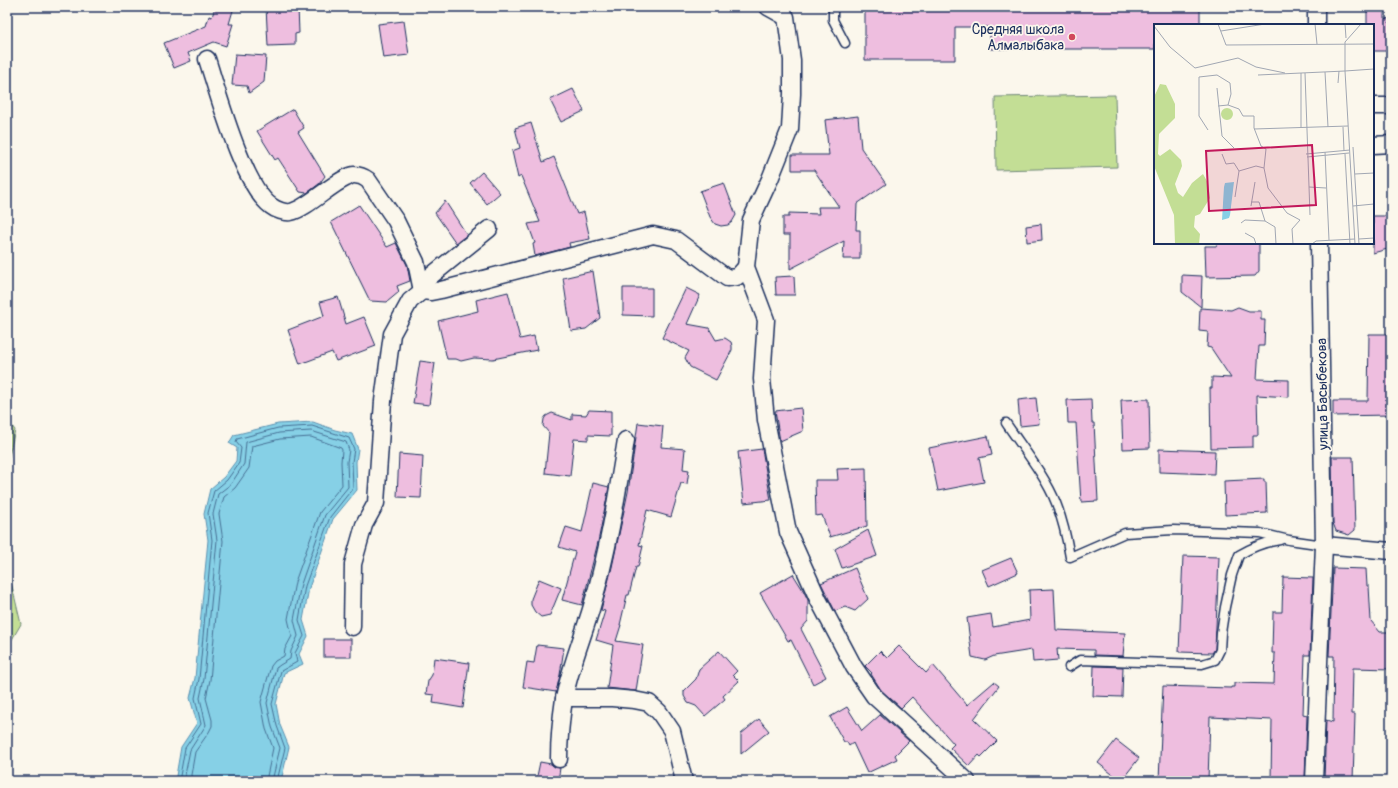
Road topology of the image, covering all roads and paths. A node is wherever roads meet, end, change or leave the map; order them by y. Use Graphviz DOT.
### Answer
graph roads {
  1 [pos="768,7"];
  2 [pos="833,7"];
  3 [pos="1316,7"];
  4 [pos="1316,24"];
  5 [pos="845,43"];
  6 [pos="207,59"];
  7 [pos="1374,106"];
  8 [pos="1391,106"];
  9 [pos="1391,144"];
  10 [pos="1374,145"];
  11 [pos="489,229"];
  12 [pos="1319,244"];
  13 [pos="746,267"];
  14 [pos="727,278"];
  15 [pos="421,287"];
  16 [pos="760,305"];
  17 [pos="1006,423"];
  18 [pos="626,440"];
  19 [pos="1289,540"];
  20 [pos="1324,545"];
  21 [pos="1391,550"];
  22 [pos="352,627"];
  23 [pos="1069,667"];
  24 [pos="564,698"];
  25 [pos="559,759"];
  26 [pos="684,781"];
  27 [pos="967,781"];
  28 [pos="1314,781"];
  1 -- 13 [label="street"];
  2 -- 5 [label="lane"];
  3 -- 4 [label="street"];
  6 -- 15 [label="street"];
  7 -- 8 [label="street"];
  9 -- 10 [label="street"];
  11 -- 15 [label="street"];
  12 -- 20 [label="street, улица Басыбекова"];
  13 -- 14 [label="street"];
  13 -- 16 [label="street"];
  14 -- 15 [label="street"];
  14 -- 16 [label="street"];
  15 -- 22 [label="street"];
  16 -- 27 [label="street"];
  17 -- 19 [label="lane"];
  18 -- 24 [label="street"];
  19 -- 20 [label="lane"];
  19 -- 23 [label="lane"];
  20 -- 21 [label="street"];
  20 -- 28 [label="street, улица Басыбекова"];
  24 -- 25 [label="street"];
  24 -- 26 [label="street"];
}
